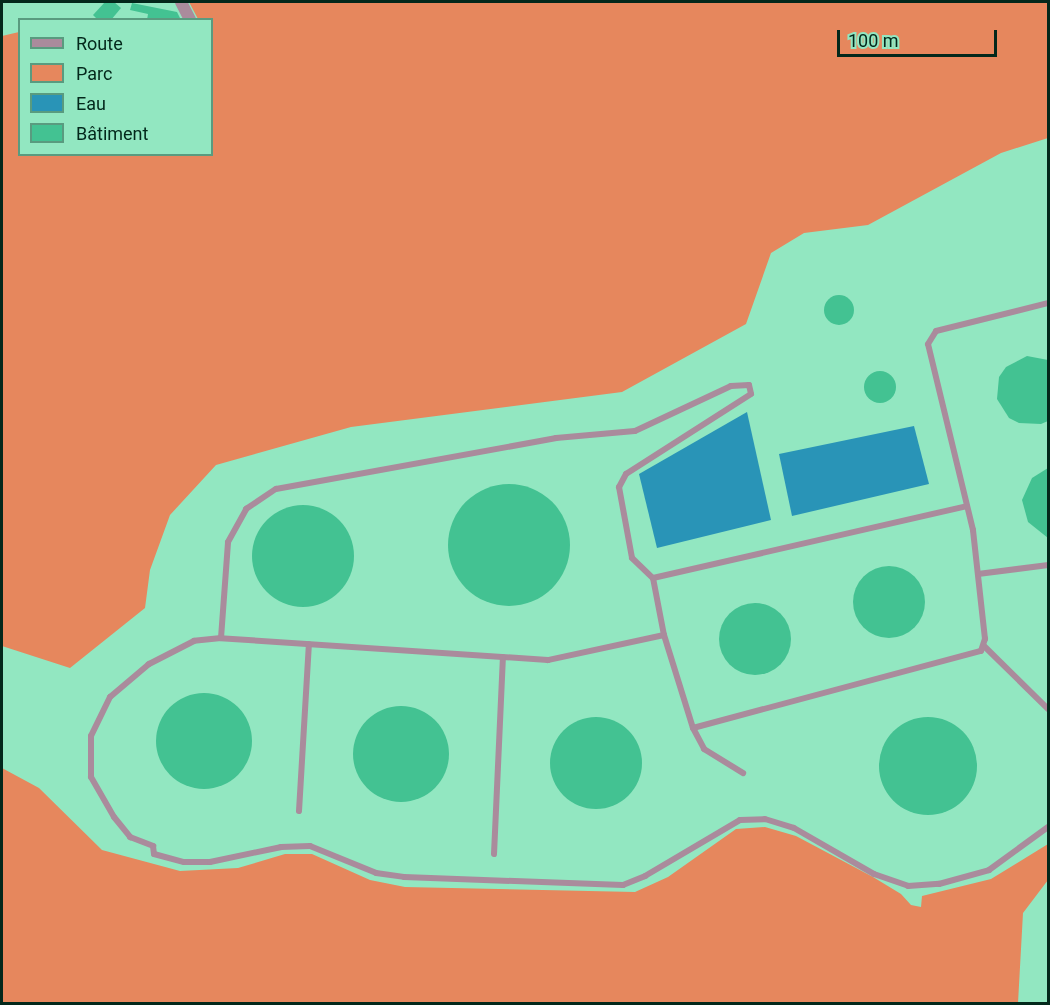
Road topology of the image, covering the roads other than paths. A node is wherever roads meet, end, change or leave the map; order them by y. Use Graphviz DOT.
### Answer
graph roads {
  1 [pos="181,2"];
  2 [pos="189,18"];
  3 [pos="1048,303"];
  4 [pos="966,506"];
  5 [pos="1048,565"];
  6 [pos="978,574"];
  7 [pos="653,578"];
  8 [pos="664,635"];
  9 [pos="221,638"];
  10 [pos="309,644"];
  11 [pos="984,646"];
  12 [pos="503,657"];
  13 [pos="1048,710"];
  14 [pos="693,728"];
  15 [pos="744,773"];
  16 [pos="299,811"];
  17 [pos="1048,827"];
  18 [pos="494,854"];
  1 -- 2 [label="street"];
  3 -- 4 [label="lane"];
  4 -- 6 [label="lane"];
  4 -- 7 [label="lane"];
  5 -- 6 [label="lane"];
  6 -- 11 [label="lane"];
  7 -- 8 [label="lane"];
  7 -- 9 [label="lane"];
  8 -- 12 [label="lane"];
  8 -- 14 [label="lane"];
  9 -- 10 [label="lane"];
  9 -- 17 [label="lane"];
  10 -- 12 [label="lane"];
  10 -- 16 [label="lane"];
  11 -- 13 [label="lane"];
  11 -- 14 [label="lane"];
  12 -- 18 [label="lane"];
  14 -- 15 [label="lane"];
}
